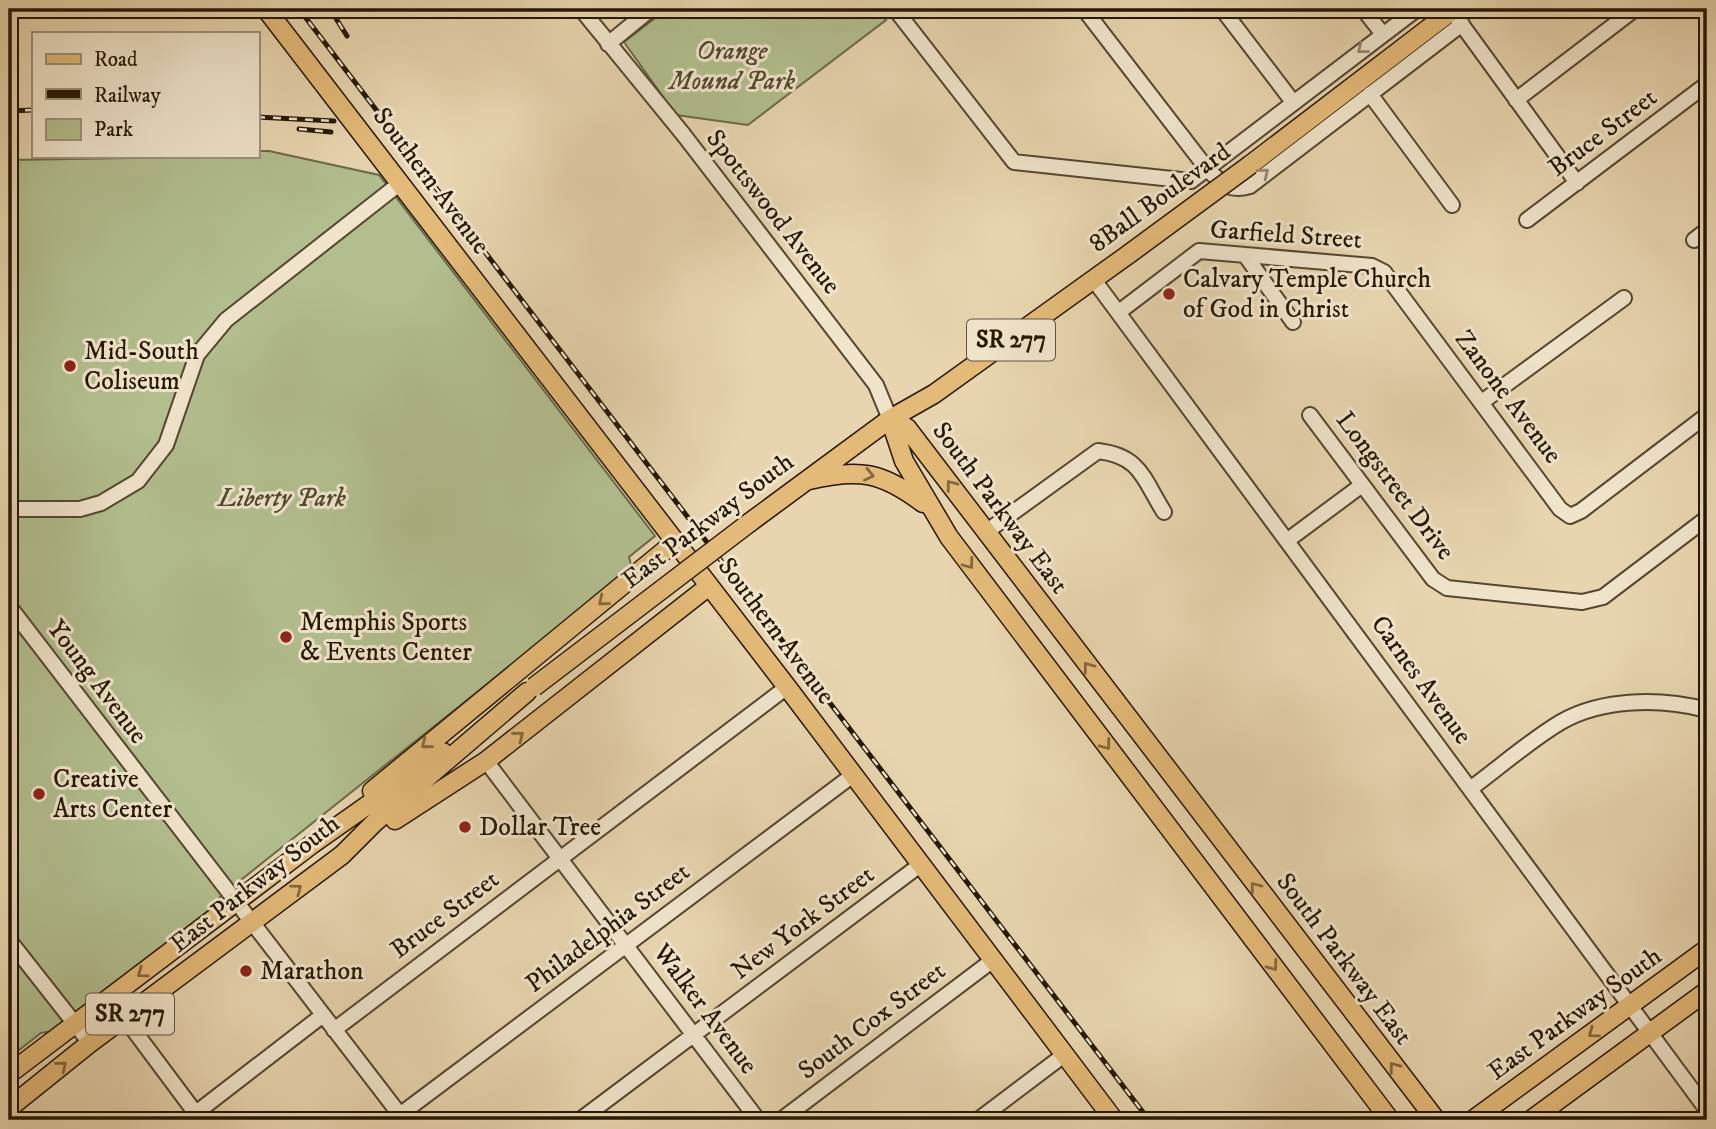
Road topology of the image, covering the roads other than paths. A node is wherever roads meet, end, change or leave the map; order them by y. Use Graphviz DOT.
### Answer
graph roads {
  1 [pos="266,9"];
  2 [pos="581,9"];
  3 [pos="652,9"];
  4 [pos="895,9"];
  5 [pos="1084,9"];
  6 [pos="1222,9"];
  7 [pos="1363,9"];
  8 [pos="1418,9"];
  9 [pos="1635,9"];
  10 [pos="1454,13"];
  11 [pos="1382,33"];
  12 [pos="608,44"];
  13 [pos="1707,84"];
  14 [pos="1370,94"];
  15 [pos="1516,100"];
  16 [pos="1293,102"];
  17 [pos="1208,170"];
  18 [pos="1577,183"];
  19 [pos="399,184"];
  20 [pos="1452,205"];
  21 [pos="1527,220"];
  22 [pos="1707,230"];
  23 [pos="1694,240"];
  24 [pos="1245,255"];
  25 [pos="1384,272"];
  26 [pos="1094,280"];
  27 [pos="1624,298"];
  28 [pos="1119,312"];
  29 [pos="1293,322"];
  30 [pos="1482,402"];
  31 [pos="1310,415"];
  32 [pos="1707,415"];
  33 [pos="890,419"];
  34 [pos="803,481"];
  35 [pos="1362,485"];
  36 [pos="929,507"];
  37 [pos="9,509"];
  38 [pos="1164,512"];
  39 [pos="1707,518"];
  40 [pos="986,532"];
  41 [pos="1288,540"];
  42 [pos="675,542"];
  43 [pos="709,586"];
  44 [pos="9,606"];
  45 [pos="787,687"];
  46 [pos="531,689"];
  47 [pos="1115,704"];
  48 [pos="1707,709"];
  49 [pos="1090,724"];
  50 [pos="486,761"];
  51 [pos="853,775"];
  52 [pos="1470,789"];
  53 [pos="311,845"];
  54 [pos="342,855"];
  55 [pos="561,858"];
  56 [pos="920,865"];
  57 [pos="237,903"];
  58 [pos="252,923"];
  59 [pos="9,940"];
  60 [pos="626,946"];
  61 [pos="1707,949"];
  62 [pos="993,960"];
  63 [pos="1707,991"];
  64 [pos="109,997"];
  65 [pos="1631,1005"];
  66 [pos="323,1015"];
  67 [pos="124,1018"];
  68 [pos="75,1024"];
  69 [pos="334,1030"];
  70 [pos="1650,1032"];
  71 [pos="694,1034"];
  72 [pos="90,1043"];
  73 [pos="1064,1055"];
  74 [pos="9,1074"];
  75 [pos="9,1108"];
  76 [pos="1707,1110"];
  77 [pos="198,1117"];
  78 [pos="399,1119"];
  79 [pos="580,1120"];
  80 [pos="758,1120"];
  81 [pos="781,1120"];
  82 [pos="978,1120"];
  83 [pos="1114,1120"];
  84 [pos="1390,1120"];
  85 [pos="1436,1120"];
  86 [pos="1473,1120"];
  87 [pos="1531,1120"];
  1 -- 19 [label="main road, Southern Avenue"];
  2 -- 12 [label="street, Spottswood Avenue"];
  3 -- 12 [label="street"];
  4 -- 17 [label="street"];
  5 -- 17 [label="street"];
  6 -- 16 [label="street"];
  7 -- 11 [label="street"];
  8 -- 11 [label="street"];
  9 -- 15 [label="street"];
  10 -- 14 [label="street"];
  10 -- 15 [label="street"];
  10 -- 26 [label="main road, 8Ball Boulevard / SR 277, bridge"];
  11 -- 16 [label="street, one-way"];
  12 -- 33 [label="street, Spottswood Avenue, bridge"];
  13 -- 18 [label="street, Bruce Street"];
  17 -- 14 [label="street, one-way"];
  14 -- 20 [label="street"];
  15 -- 18 [label="street"];
  16 -- 17 [label="street"];
  18 -- 21 [label="street, Bruce Street"];
  19 -- 37 [label="street"];
  19 -- 42 [label="main road, Southern Avenue"];
  22 -- 23 [label="street"];
  24 -- 25 [label="street, Garfield Street"];
  24 -- 28 [label="street, Garfield Street"];
  24 -- 29 [label="street"];
  25 -- 30 [label="street, Zanone Avenue"];
  26 -- 28 [label="street, Carnes Avenue"];
  26 -- 33 [label="main road, 8Ball Boulevard / SR 277"];
  27 -- 30 [label="street"];
  28 -- 41 [label="street, Carnes Avenue"];
  30 -- 32 [label="street, Zanone Avenue"];
  31 -- 35 [label="street, Longstreet Drive"];
  33 -- 34 [label="main road, East Parkway South / SR 277"];
  33 -- 36 [label="main road, South Parkway East"];
  40 -- 33 [label="main road, South Parkway East, one-way"];
  34 -- 36 [label="main road, one-way"];
  34 -- 46 [label="main road, East Parkway South / SR 277, bridge"];
  35 -- 39 [label="street, Longstreet Drive"];
  35 -- 41 [label="street"];
  36 -- 49 [label="main road, South Parkway East, one-way"];
  38 -- 40 [label="street"];
  47 -- 40 [label="main road, South Parkway East, one-way"];
  41 -- 52 [label="street, Carnes Avenue"];
  42 -- 43 [label="main road, Southern Avenue"];
  42 -- 53 [label="main road, one-way"];
  43 -- 45 [label="main road, Southern Avenue"];
  50 -- 43 [label="main road, one-way"];
  44 -- 57 [label="street, Young Avenue"];
  45 -- 51 [label="main road, Southern Avenue"];
  45 -- 55 [label="street, Bruce Street"];
  46 -- 53 [label="main road, East Parkway South / SR 277"];
  46 -- 54 [label="main road, East Parkway South / SR 277"];
  47 -- 49 [label="main road"];
  85 -- 47 [label="main road, South Parkway East, one-way"];
  48 -- 52 [label="street"];
  49 -- 84 [label="main road, South Parkway East, one-way"];
  50 -- 54 [label="main road"];
  50 -- 55 [label="street, Walker Avenue"];
  51 -- 56 [label="main road, Southern Avenue"];
  51 -- 60 [label="street, Philadelphia Street"];
  52 -- 65 [label="street, Carnes Avenue"];
  53 -- 57 [label="main road, East Parkway South / SR 277"];
  58 -- 54 [label="main road, East Parkway South / SR 277, one-way"];
  55 -- 60 [label="street, Walker Avenue"];
  55 -- 69 [label="street, Bruce Street"];
  56 -- 62 [label="main road, Southern Avenue"];
  56 -- 71 [label="street, New York Street"];
  57 -- 58 [label="street, Young Avenue"];
  57 -- 64 [label="main road, East Parkway South / SR 277, one-way"];
  58 -- 66 [label="street, Young Avenue"];
  58 -- 67 [label="main road, East Parkway South / SR 277"];
  59 -- 68 [label="street"];
  60 -- 71 [label="street, Walker Avenue"];
  60 -- 78 [label="street, Philadelphia Street"];
  61 -- 65 [label="main road, East Parkway South"];
  62 -- 73 [label="main road, Southern Avenue"];
  62 -- 81 [label="street, South Cox Street"];
  63 -- 70 [label="main road"];
  64 -- 67 [label="street"];
  64 -- 68 [label="main road, East Parkway South / SR 277"];
  65 -- 70 [label="street, Carnes Avenue"];
  65 -- 86 [label="main road, East Parkway South, one-way"];
  66 -- 69 [label="street, Young Avenue"];
  66 -- 77 [label="street"];
  67 -- 72 [label="main road, East Parkway South / SR 277"];
  67 -- 77 [label="street"];
  68 -- 72 [label="street"];
  68 -- 74 [label="main road, East Parkway South / SR 277"];
  69 -- 78 [label="street, Young Avenue"];
  70 -- 76 [label="street, Carnes Avenue"];
  70 -- 87 [label="main road"];
  71 -- 79 [label="street, New York Street"];
  71 -- 80 [label="street, Walker Avenue"];
  75 -- 72 [label="main road, East Parkway South / SR 277, one-way"];
  73 -- 82 [label="street"];
  73 -- 83 [label="main road, Southern Avenue"];
}
